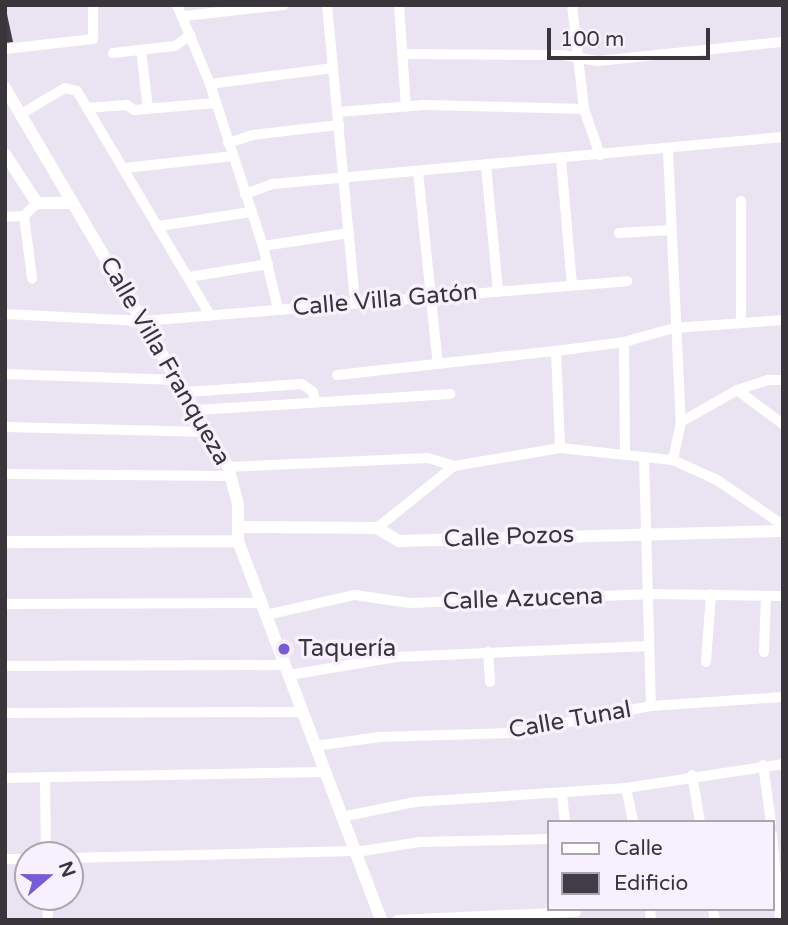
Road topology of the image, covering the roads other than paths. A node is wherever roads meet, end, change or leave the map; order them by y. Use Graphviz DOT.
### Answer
graph roads {
  1 [pos="93,5"];
  2 [pos="177,5"];
  3 [pos="283,5"];
  4 [pos="327,5"];
  5 [pos="399,5"];
  6 [pos="572,5"];
  7 [pos="245,6"];
  8 [pos="184,16"];
  9 [pos="191,35"];
  10 [pos="783,42"];
  11 [pos="5,49"];
  12 [pos="141,50"];
  13 [pos="113,53"];
  14 [pos="405,54"];
  15 [pos="575,57"];
  16 [pos="333,68"];
  17 [pos="211,84"];
  18 [pos="5,88"];
  19 [pos="216,103"];
  20 [pos="406,107"];
  21 [pos="88,108"];
  22 [pos="148,109"];
  23 [pos="584,109"];
  24 [pos="338,111"];
  25 [pos="21,114"];
  26 [pos="339,125"];
  27 [pos="783,137"];
  28 [pos="228,143"];
  29 [pos="668,151"];
  30 [pos="5,154"];
  31 [pos="600,155"];
  32 [pos="233,156"];
  33 [pos="561,159"];
  34 [pos="486,166"];
  35 [pos="125,168"];
  36 [pos="418,172"];
  37 [pos="344,179"];
  38 [pos="245,194"];
  39 [pos="741,201"];
  40 [pos="37,203"];
  41 [pos="71,203"];
  42 [pos="251,212"];
  43 [pos="24,216"];
  44 [pos="5,218"];
  45 [pos="159,226"];
  46 [pos="671,230"];
  47 [pos="349,233"];
  48 [pos="618,233"];
  49 [pos="263,246"];
  50 [pos="268,264"];
  51 [pos="189,277"];
  52 [pos="32,278"];
  53 [pos="627,281"];
  54 [pos="572,285"];
  55 [pos="498,291"];
  56 [pos="428,298"];
  57 [pos="355,302"];
  58 [pos="278,309"];
  59 [pos="5,314"];
  60 [pos="210,315"];
  61 [pos="783,320"];
  62 [pos="143,321"];
  63 [pos="741,322"];
  64 [pos="674,328"];
  65 [pos="624,342"];
  66 [pos="556,351"];
  67 [pos="438,363"];
  68 [pos="5,374"];
  69 [pos="337,375"];
  70 [pos="179,380"];
  71 [pos="783,380"];
  72 [pos="737,390"];
  73 [pos="186,392"];
  74 [pos="450,394"];
  75 [pos="315,402"];
  76 [pos="197,410"];
  77 [pos="681,422"];
  78 [pos="783,424"];
  79 [pos="5,427"];
  80 [pos="211,432"];
  81 [pos="560,448"];
  82 [pos="625,454"];
  83 [pos="644,457"];
  84 [pos="673,460"];
  85 [pos="454,466"];
  86 [pos="229,471"];
  87 [pos="5,474"];
  88 [pos="783,525"];
  89 [pos="240,527"];
  90 [pos="377,528"];
  91 [pos="644,531"];
  92 [pos="783,531"];
  93 [pos="238,541"];
  94 [pos="5,542"];
  95 [pos="649,594"];
  96 [pos="711,594"];
  97 [pos="766,596"];
  98 [pos="783,596"];
  99 [pos="5,604"];
  100 [pos="264,609"];
  101 [pos="649,646"];
  102 [pos="488,652"];
  103 [pos="764,652"];
  104 [pos="706,662"];
  105 [pos="5,666"];
  106 [pos="287,670"];
  107 [pos="490,682"];
  108 [pos="783,697"];
  109 [pos="651,706"];
  110 [pos="301,712"];
  111 [pos="5,713"];
  112 [pos="315,746"];
  113 [pos="783,764"];
  114 [pos="763,765"];
  115 [pos="324,772"];
  116 [pos="692,775"];
  117 [pos="5,778"];
  118 [pos="45,778"];
  119 [pos="626,788"];
  120 [pos="562,794"];
  121 [pos="341,817"];
  122 [pos="565,820"];
  123 [pos="633,820"];
  124 [pos="700,820"];
  125 [pos="771,820"];
  126 [pos="546,839"];
  127 [pos="46,841"];
  128 [pos="352,850"];
  129 [pos="779,854"];
  130 [pos="84,858"];
  131 [pos="576,914"];
  132 [pos="381,920"];
  133 [pos="397,920"];
  134 [pos="780,920"];
  1 -- 11 [label="street"];
  2 -- 8 [label="street"];
  3 -- 7 [label="street"];
  4 -- 16 [label="street"];
  5 -- 14 [label="street"];
  6 -- 15 [label="street"];
  7 -- 8 [label="street"];
  8 -- 9 [label="street"];
  9 -- 12 [label="street"];
  9 -- 17 [label="street"];
  10 -- 15 [label="street"];
  12 -- 13 [label="street"];
  12 -- 22 [label="street"];
  14 -- 15 [label="street"];
  14 -- 20 [label="street"];
  15 -- 23 [label="street"];
  16 -- 17 [label="street"];
  16 -- 24 [label="street"];
  17 -- 19 [label="street"];
  18 -- 25 [label="street, Calle Villa Franqueza"];
  19 -- 22 [label="street"];
  19 -- 28 [label="street"];
  20 -- 23 [label="street"];
  20 -- 24 [label="street"];
  21 -- 22 [label="street"];
  21 -- 25 [label="street"];
  21 -- 35 [label="street"];
  23 -- 31 [label="street"];
  24 -- 26 [label="street"];
  25 -- 41 [label="street, Calle Villa Franqueza"];
  26 -- 28 [label="street"];
  26 -- 37 [label="street"];
  27 -- 29 [label="street"];
  28 -- 32 [label="street"];
  29 -- 31 [label="street"];
  29 -- 46 [label="street"];
  30 -- 40 [label="street"];
  31 -- 33 [label="street"];
  32 -- 35 [label="street"];
  32 -- 38 [label="street"];
  33 -- 34 [label="street"];
  33 -- 54 [label="street"];
  34 -- 36 [label="street"];
  34 -- 55 [label="street"];
  35 -- 45 [label="street"];
  36 -- 37 [label="street"];
  36 -- 56 [label="street"];
  37 -- 38 [label="street"];
  37 -- 47 [label="street"];
  38 -- 42 [label="street"];
  39 -- 63 [label="street"];
  40 -- 41 [label="street"];
  40 -- 43 [label="street"];
  41 -- 62 [label="street, Calle Villa Franqueza"];
  42 -- 45 [label="street"];
  42 -- 49 [label="street"];
  43 -- 44 [label="street"];
  43 -- 52 [label="street"];
  45 -- 51 [label="street"];
  46 -- 48 [label="street"];
  46 -- 64 [label="street"];
  47 -- 49 [label="street"];
  47 -- 57 [label="street"];
  49 -- 50 [label="street"];
  50 -- 51 [label="street"];
  50 -- 58 [label="street"];
  51 -- 60 [label="street"];
  53 -- 54 [label="street, Calle Villa Gatón"];
  54 -- 55 [label="street, Calle Villa Gatón"];
  55 -- 56 [label="street, Calle Villa Gatón"];
  56 -- 57 [label="street, Calle Villa Gatón"];
  56 -- 67 [label="street"];
  57 -- 58 [label="street, Calle Villa Gatón"];
  58 -- 60 [label="street, Calle Villa Gatón"];
  59 -- 62 [label="street, Calle Villa Gatón"];
  60 -- 62 [label="street, Calle Villa Gatón"];
  61 -- 63 [label="street"];
  62 -- 70 [label="street, Calle Villa Franqueza"];
  63 -- 64 [label="street"];
  64 -- 65 [label="street"];
  64 -- 77 [label="street"];
  65 -- 66 [label="street"];
  65 -- 82 [label="street"];
  66 -- 67 [label="street"];
  66 -- 81 [label="street"];
  67 -- 69 [label="street"];
  68 -- 70 [label="street"];
  70 -- 73 [label="street, Calle Villa Franqueza"];
  71 -- 72 [label="street"];
  72 -- 77 [label="street"];
  72 -- 78 [label="street"];
  73 -- 75 [label="street"];
  73 -- 76 [label="street, Calle Villa Franqueza"];
  74 -- 75 [label="street"];
  75 -- 76 [label="street"];
  76 -- 80 [label="street, Calle Villa Franqueza"];
  77 -- 84 [label="street"];
  79 -- 80 [label="street"];
  80 -- 86 [label="street, Calle Villa Franqueza"];
  81 -- 82 [label="street"];
  81 -- 85 [label="street"];
  82 -- 83 [label="street"];
  83 -- 84 [label="street"];
  83 -- 91 [label="street"];
  84 -- 88 [label="street"];
  85 -- 86 [label="street"];
  85 -- 90 [label="street"];
  86 -- 87 [label="street"];
  86 -- 89 [label="street, Calle Villa Franqueza"];
  89 -- 90 [label="street, Calle Pozos"];
  89 -- 93 [label="street, Calle Villa Franqueza"];
  90 -- 91 [label="street, Calle Pozos"];
  91 -- 92 [label="street, Calle Pozos"];
  91 -- 95 [label="street"];
  93 -- 94 [label="street"];
  93 -- 100 [label="street, Calle Villa Franqueza"];
  95 -- 96 [label="street, Calle Azucena"];
  95 -- 100 [label="street, Calle Azucena"];
  95 -- 101 [label="street"];
  96 -- 97 [label="street, Calle Azucena"];
  96 -- 104 [label="street"];
  97 -- 98 [label="street, Calle Azucena"];
  97 -- 103 [label="street"];
  99 -- 100 [label="street, Calle Azucena"];
  100 -- 106 [label="street, Calle Villa Franqueza"];
  101 -- 102 [label="street"];
  101 -- 109 [label="street"];
  102 -- 106 [label="street"];
  102 -- 107 [label="street"];
  105 -- 106 [label="street"];
  106 -- 110 [label="street, Calle Villa Franqueza"];
  108 -- 109 [label="street, Calle Tunal"];
  109 -- 112 [label="street, Calle Tunal"];
  110 -- 111 [label="street"];
  110 -- 112 [label="street, Calle Villa Franqueza"];
  112 -- 115 [label="street, Calle Villa Franqueza"];
  113 -- 114 [label="street"];
  114 -- 116 [label="street"];
  114 -- 125 [label="street"];
  115 -- 118 [label="street"];
  115 -- 121 [label="street, Calle Villa Franqueza"];
  116 -- 119 [label="street"];
  116 -- 124 [label="street"];
  117 -- 118 [label="street"];
  118 -- 127 [label="street"];
  119 -- 120 [label="street"];
  119 -- 123 [label="street"];
  120 -- 121 [label="street"];
  120 -- 122 [label="street"];
  121 -- 128 [label="street, Calle Villa Franqueza"];
  126 -- 128 [label="street"];
  128 -- 130 [label="street"];
  128 -- 132 [label="street, Calle Villa Franqueza"];
  129 -- 134 [label="street"];
  131 -- 133 [label="street"];
}
